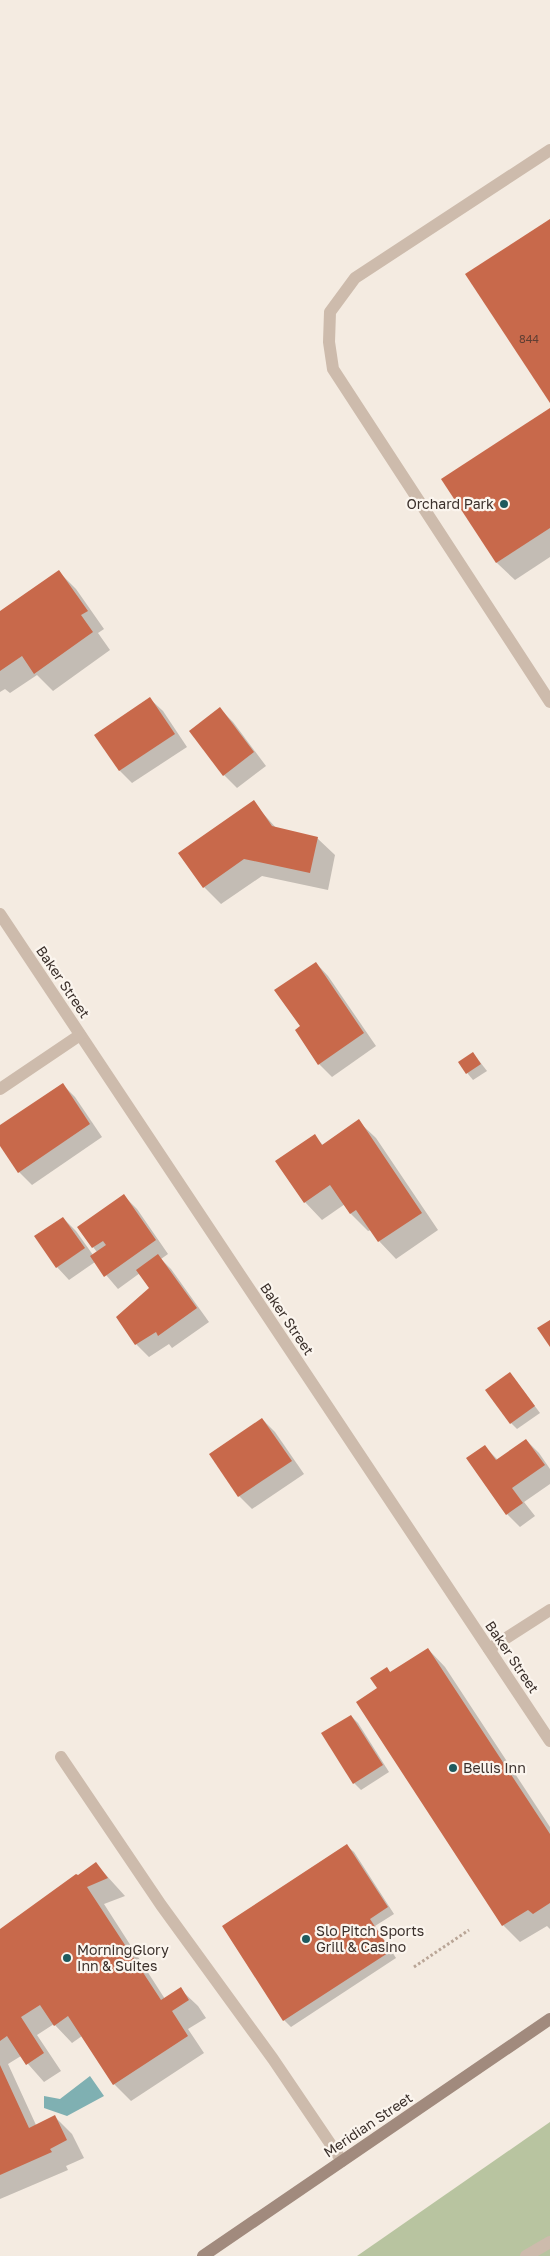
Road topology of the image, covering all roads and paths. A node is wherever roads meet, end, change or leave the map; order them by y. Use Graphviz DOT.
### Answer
graph roads {
  1 [pos="550,150"];
  2 [pos="550,702"];
  3 [pos="0,914"];
  4 [pos="80,1035"];
  5 [pos="0,1089"];
  6 [pos="550,1610"];
  7 [pos="489,1650"];
  8 [pos="550,1741"];
  9 [pos="60,1757"];
  10 [pos="469,1930"];
  11 [pos="414,1967"];
  12 [pos="550,2019"];
  13 [pos="342,2161"];
  14 [pos="550,2242"];
  15 [pos="203,2256"];
  16 [pos="526,2256"];
  1 -- 2 [label="street"];
  3 -- 4 [label="street, Baker Street"];
  4 -- 5 [label="street"];
  4 -- 7 [label="street, Baker Street"];
  6 -- 7 [label="street"];
  7 -- 8 [label="street, Baker Street"];
  9 -- 13 [label="street"];
  10 -- 11 [label="path"];
  12 -- 13 [label="main road, Meridian Street"];
  13 -- 15 [label="main road, Meridian Street"];
  14 -- 16 [label="street"];
}
